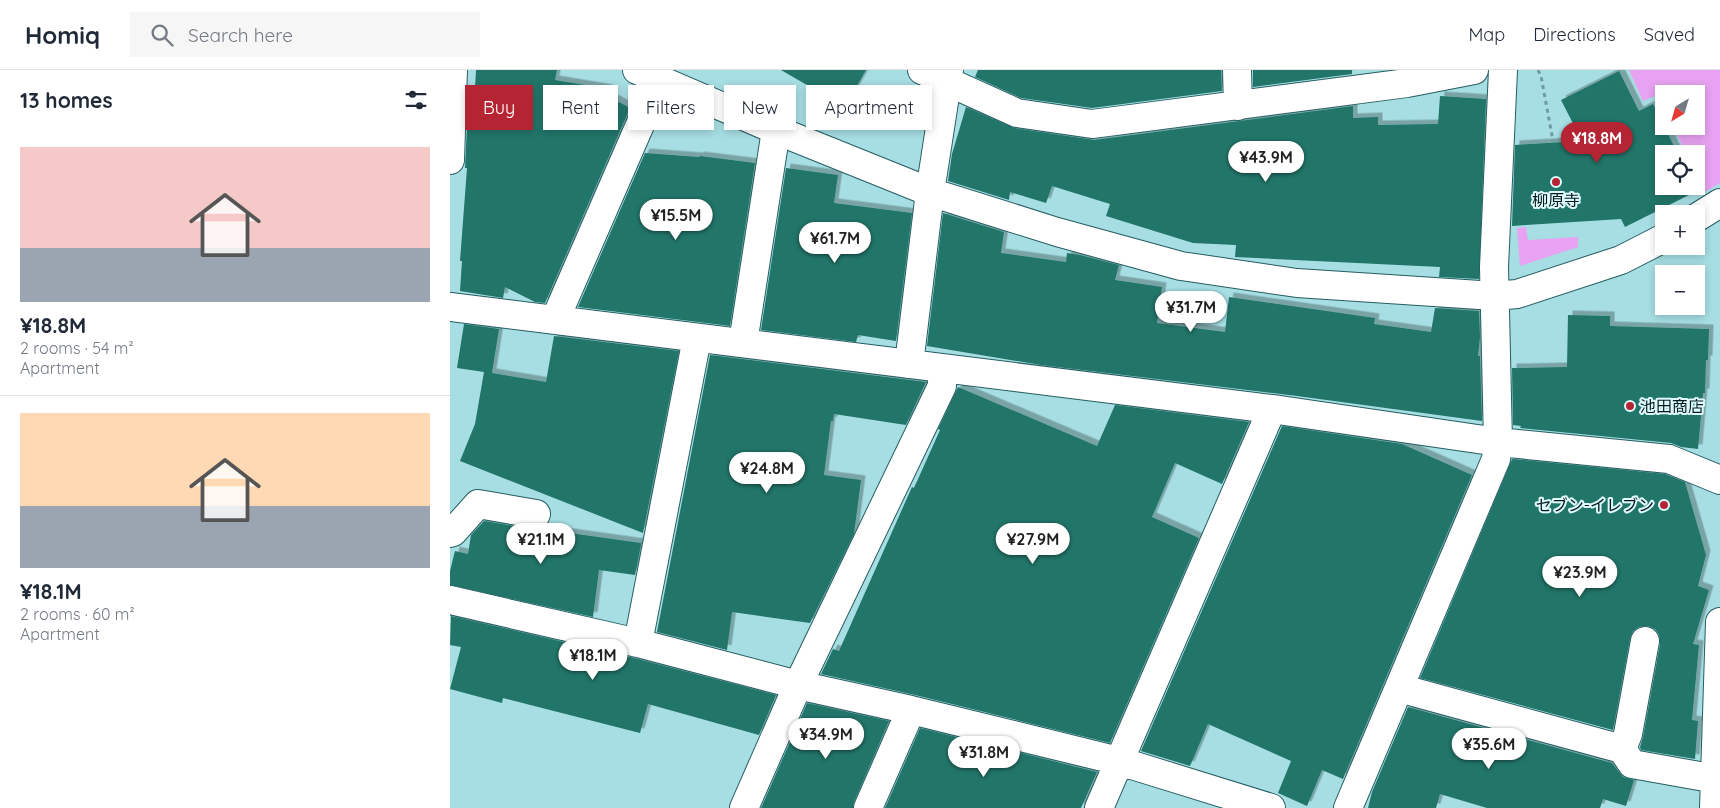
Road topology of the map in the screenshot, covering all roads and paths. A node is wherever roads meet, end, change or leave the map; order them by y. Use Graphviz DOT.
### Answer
graph roads {
  1 [pos="453,70"];
  2 [pos="922,70"];
  3 [pos="1237,70"];
  4 [pos="1474,70"];
  5 [pos="1503,70"];
  6 [pos="1538,70"];
  7 [pos="649,75"];
  8 [pos="948,76"];
  9 [pos="1406,77"];
  10 [pos="1238,106"];
  11 [pos="724,107"];
  12 [pos="776,130"];
  13 [pos="1553,141"];
  14 [pos="450,160"];
  15 [pos="930,192"];
  16 [pos="1720,203"];
  17 [pos="1705,212"];
  18 [pos="1655,243"];
  19 [pos="1495,296"];
  20 [pos="450,307"];
  21 [pos="555,320"];
  22 [pos="697,338"];
  23 [pos="743,343"];
  24 [pos="909,364"];
  25 [pos="942,368"];
  26 [pos="1272,409"];
  27 [pos="1498,442"];
  28 [pos="1720,480"];
  29 [pos="536,514"];
  30 [pos="450,533"];
  31 [pos="450,600"];
  32 [pos="1720,622"];
  33 [pos="1645,641"];
  34 [pos="638,643"];
  35 [pos="798,686"];
  36 [pos="1399,688"];
  37 [pos="912,710"];
  38 [pos="1622,750"];
  39 [pos="1119,761"];
  40 [pos="1716,779"];
  41 [pos="744,808"];
  42 [pos="868,808"];
  43 [pos="1099,808"];
  44 [pos="1271,808"];
  45 [pos="1348,808"];
  46 [pos="1714,808"];
  1 -- 14 [label="street"];
  2 -- 8 [label="street"];
  3 -- 10 [label="street"];
  4 -- 9 [label="street"];
  5 -- 19 [label="street"];
  6 -- 13 [label="path"];
  7 -- 11 [label="street"];
  7 -- 21 [label="street"];
  8 -- 10 [label="street"];
  8 -- 15 [label="street"];
  9 -- 10 [label="street"];
  12 -- 15 [label="street"];
  12 -- 23 [label="street"];
  15 -- 19 [label="street"];
  15 -- 24 [label="street"];
  16 -- 17 [label="street"];
  18 -- 19 [label="street"];
  19 -- 27 [label="street"];
  20 -- 21 [label="street"];
  21 -- 22 [label="street"];
  22 -- 23 [label="street"];
  22 -- 34 [label="street"];
  23 -- 24 [label="street"];
  24 -- 25 [label="street"];
  25 -- 26 [label="street"];
  25 -- 35 [label="street"];
  26 -- 27 [label="street"];
  26 -- 39 [label="street"];
  27 -- 28 [label="street"];
  27 -- 36 [label="street"];
  29 -- 30 [label="street"];
  31 -- 34 [label="street"];
  32 -- 40 [label="street"];
  33 -- 38 [label="street"];
  34 -- 35 [label="street"];
  35 -- 37 [label="street"];
  35 -- 41 [label="street"];
  36 -- 38 [label="street"];
  36 -- 45 [label="street"];
  37 -- 39 [label="street"];
  37 -- 42 [label="street"];
  38 -- 40 [label="street"];
  39 -- 43 [label="street"];
  39 -- 44 [label="street"];
  40 -- 46 [label="street"];
}
